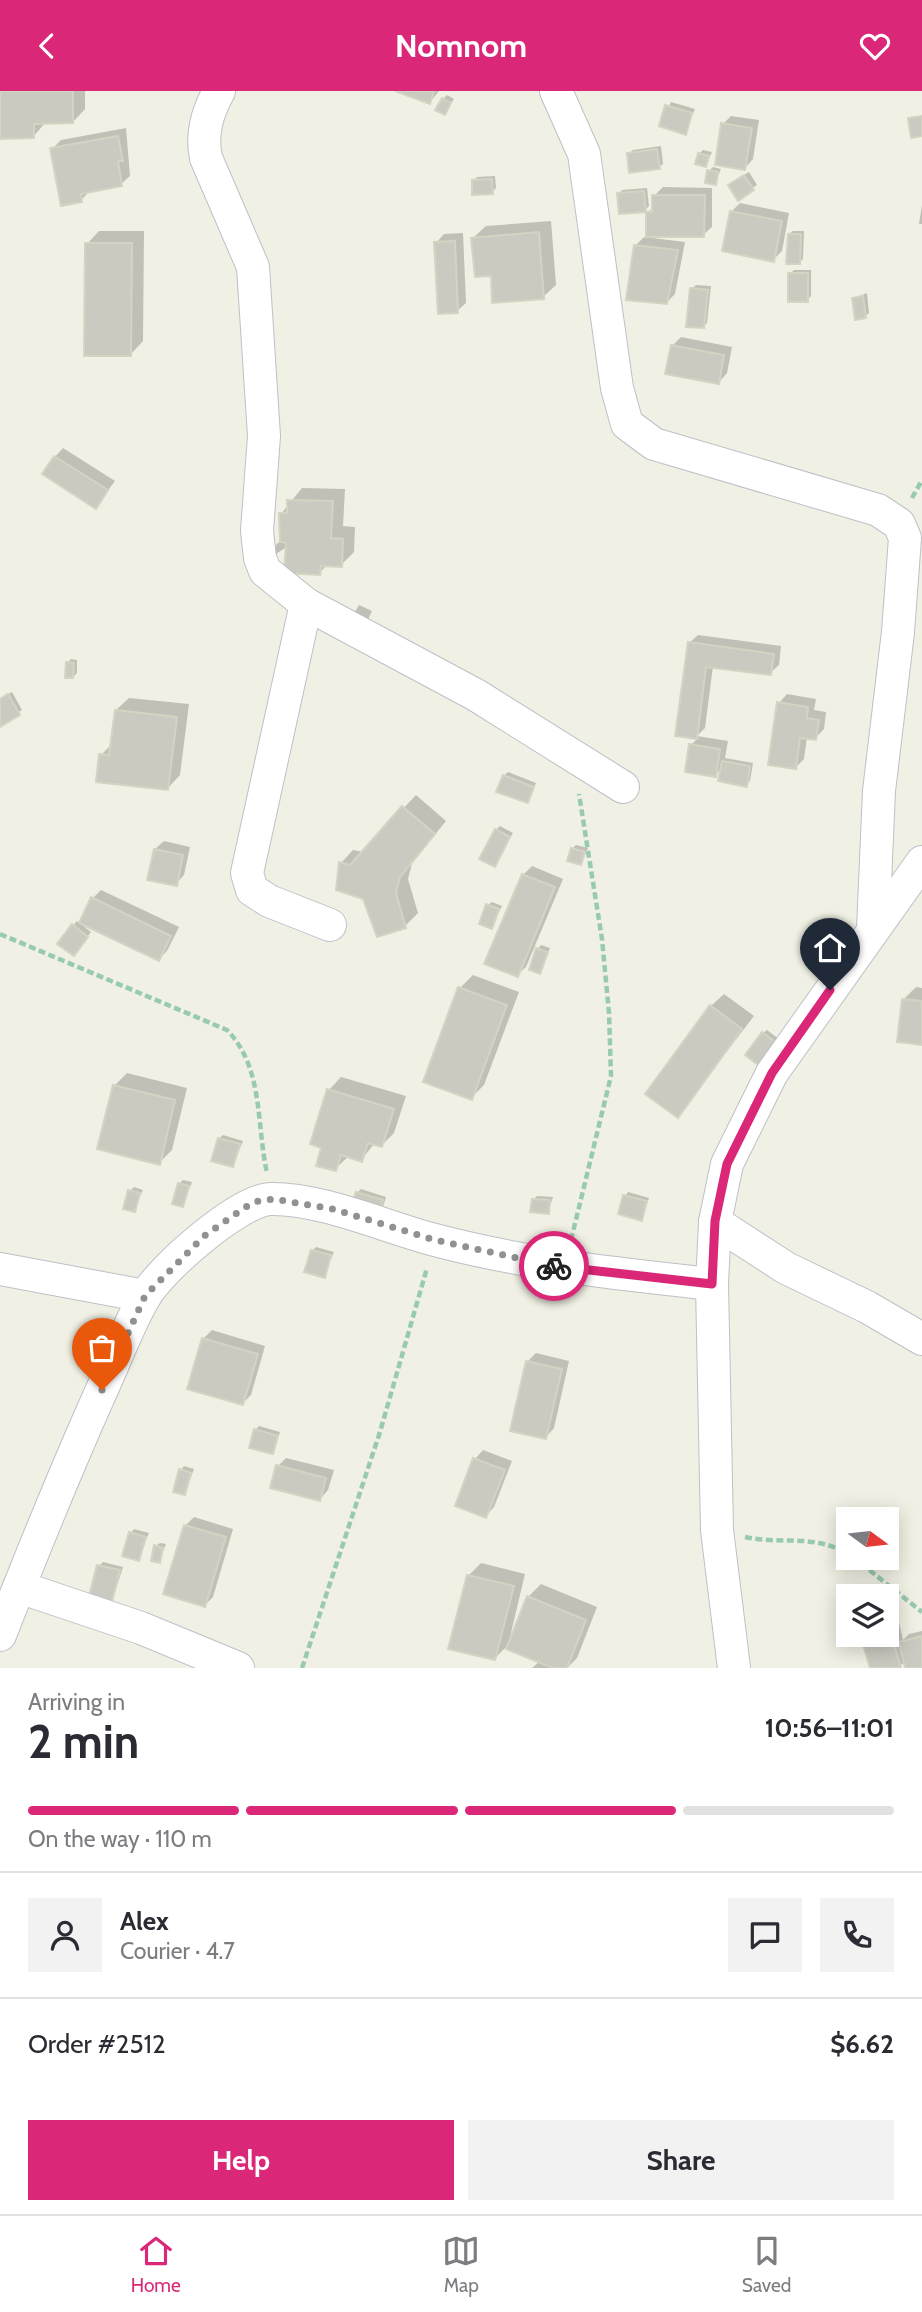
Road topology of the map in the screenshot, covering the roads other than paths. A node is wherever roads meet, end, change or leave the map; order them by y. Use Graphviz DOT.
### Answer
graph roads {
  1 [pos="219,91"];
  2 [pos="556,91"];
  3 [pos="306,604"];
  4 [pos="624,787"];
  5 [pos="922,862"];
  6 [pos="330,925"];
  7 [pos="873,928"];
  8 [pos="715,1221"];
  9 [pos="0,1269"];
  10 [pos="712,1284"];
  11 [pos="145,1296"];
  12 [pos="922,1339"];
  13 [pos="19,1587"];
  14 [pos="2,1622"];
  15 [pos="238,1668"];
  16 [pos="734,1668"];
  1 -- 3 [label="street"];
  2 -- 7 [label="street"];
  3 -- 4 [label="street"];
  3 -- 6 [label="street"];
  5 -- 7 [label="street"];
  7 -- 8 [label="street"];
  8 -- 10 [label="street"];
  8 -- 12 [label="street"];
  9 -- 11 [label="street"];
  10 -- 11 [label="street"];
  10 -- 16 [label="street"];
  11 -- 13 [label="street"];
  13 -- 14 [label="street"];
  13 -- 15 [label="street"];
}
